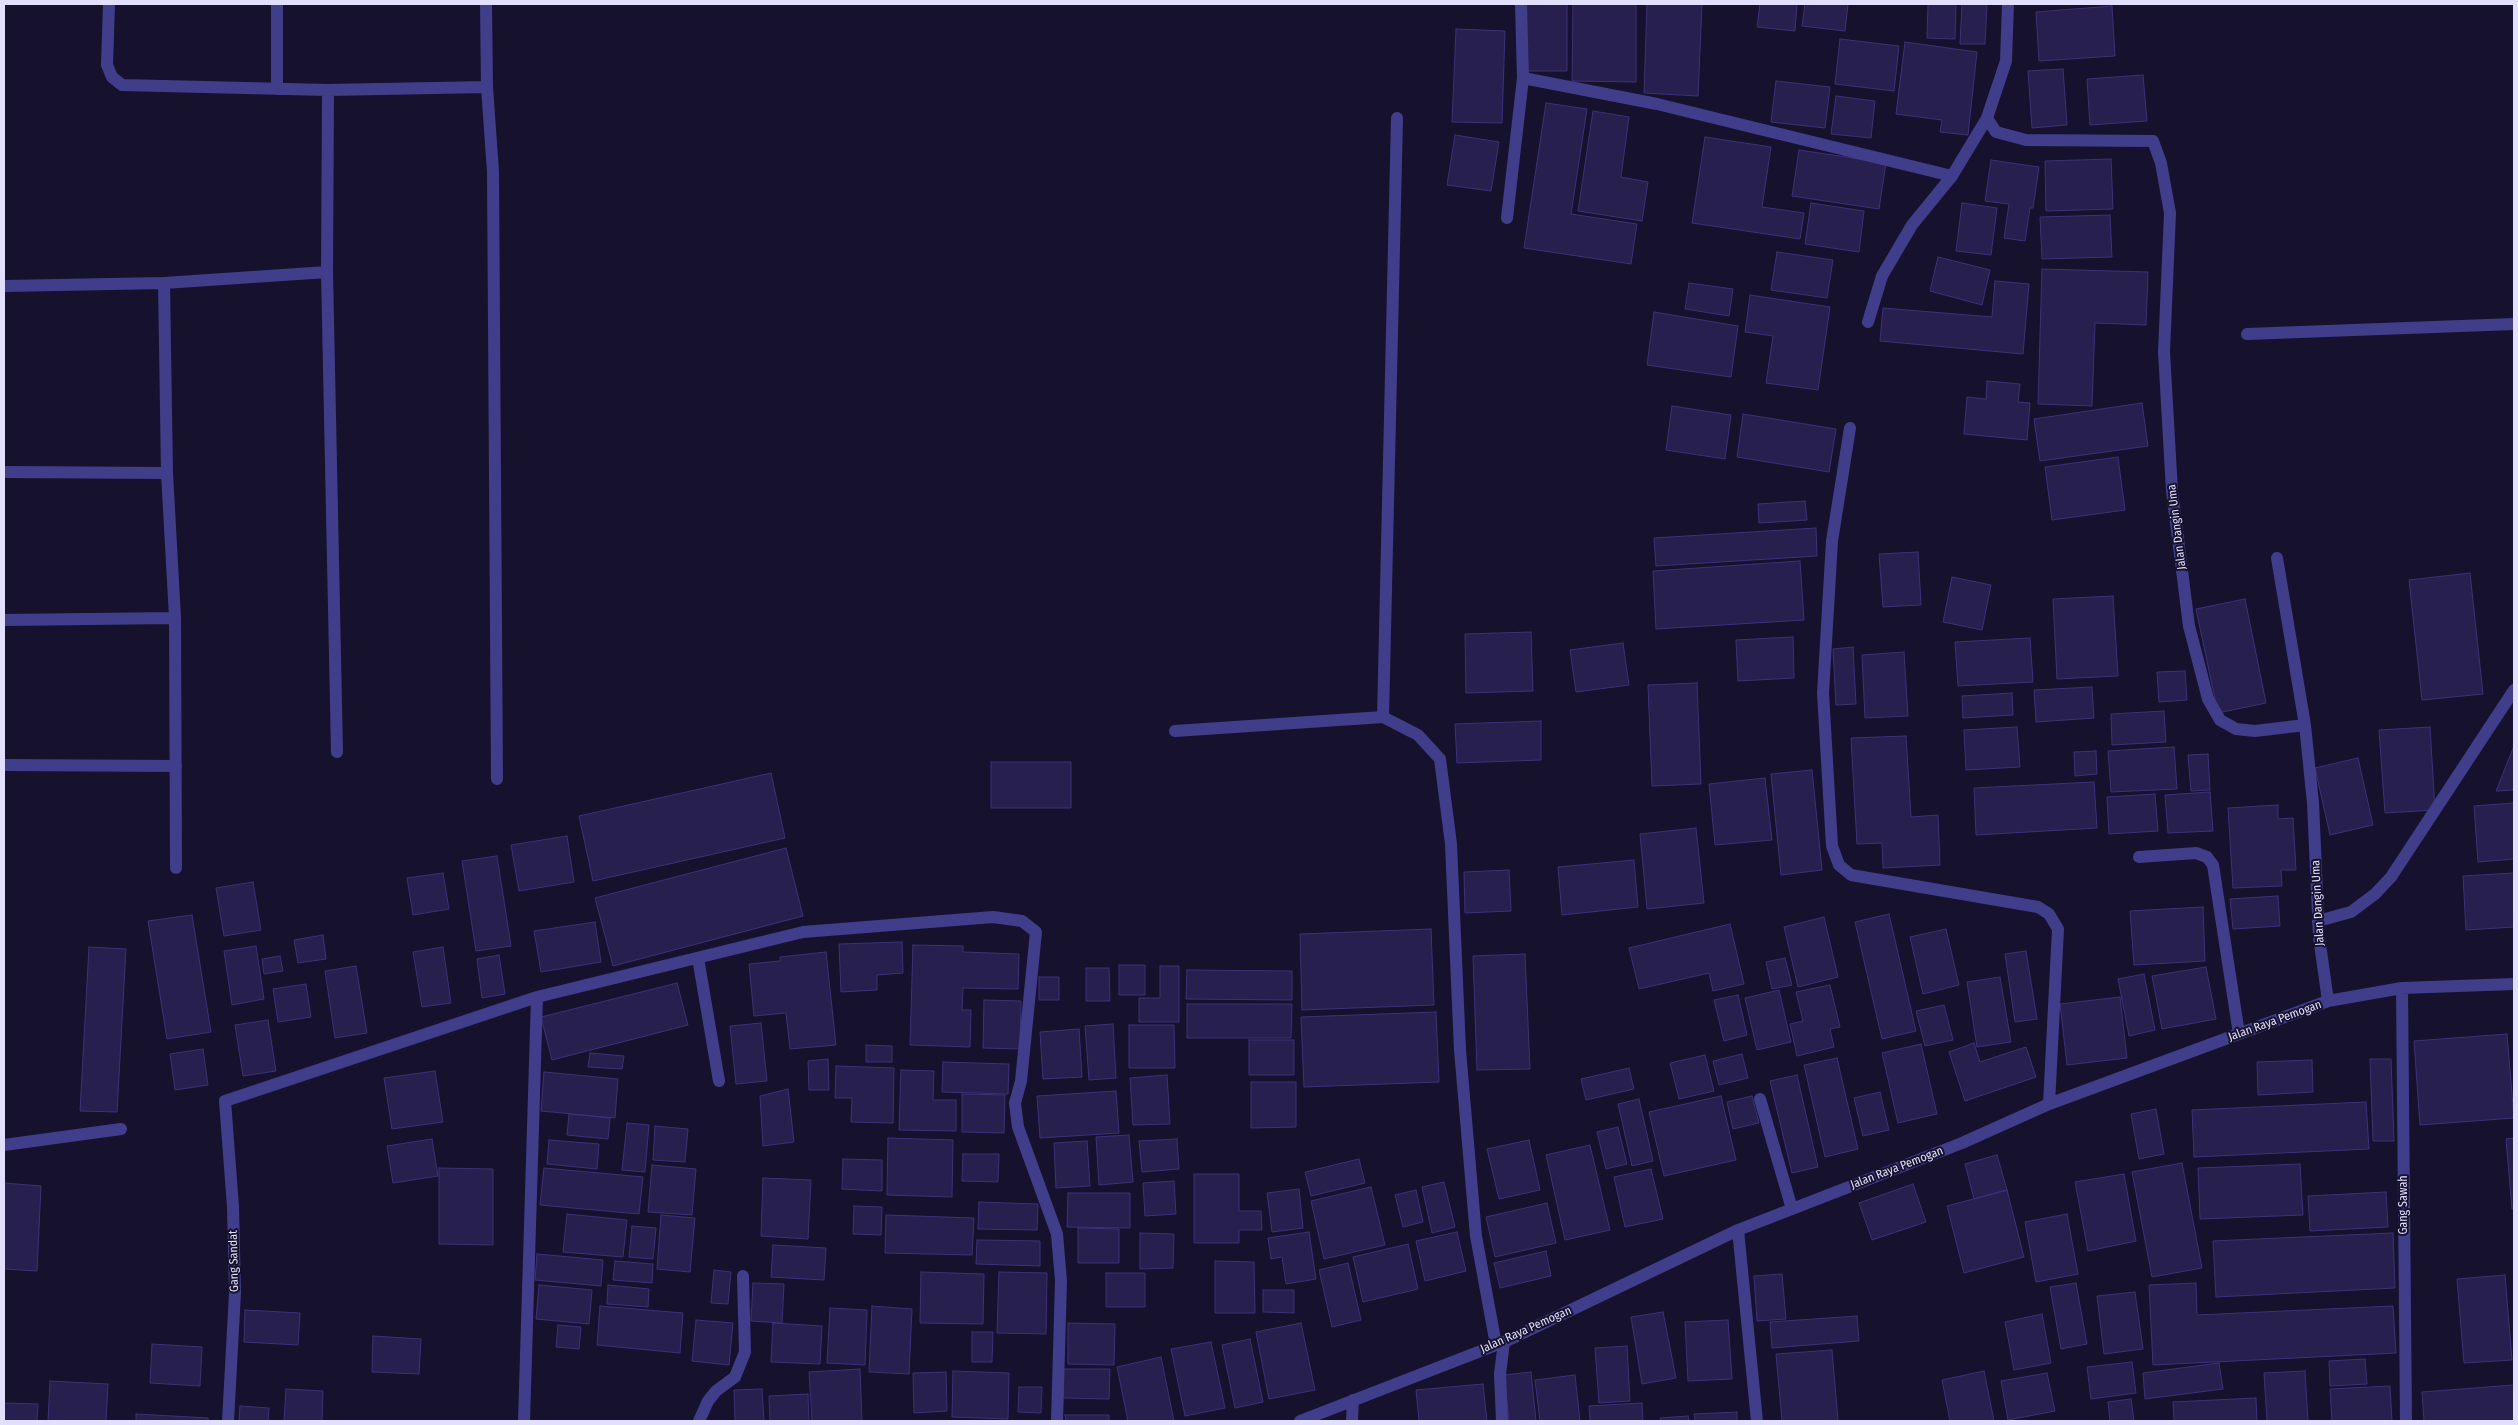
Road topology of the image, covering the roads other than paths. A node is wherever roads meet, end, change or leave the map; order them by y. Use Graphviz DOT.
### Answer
graph roads {
  1 [pos="109,4"];
  2 [pos="277,4"];
  3 [pos="486,4"];
  4 [pos="1521,4"];
  5 [pos="2008,4"];
  6 [pos="1523,78"];
  7 [pos="487,87"];
  8 [pos="277,89"];
  9 [pos="328,90"];
  10 [pos="1397,118"];
  11 [pos="1987,118"];
  12 [pos="1952,176"];
  13 [pos="1507,218"];
  14 [pos="327,272"];
  15 [pos="164,283"];
  16 [pos="4,286"];
  17 [pos="1868,322"];
  18 [pos="2514,324"];
  19 [pos="2247,334"];
  20 [pos="1850,428"];
  21 [pos="4,472"];
  22 [pos="167,473"];
  23 [pos="2277,558"];
  24 [pos="175,618"];
  25 [pos="4,620"];
  26 [pos="2514,690"];
  27 [pos="1383,717"];
  28 [pos="2305,725"];
  29 [pos="1175,731"];
  30 [pos="337,752"];
  31 [pos="4,765"];
  32 [pos="176,766"];
  33 [pos="497,779"];
  34 [pos="2140,856"];
  35 [pos="176,868"];
  36 [pos="2318,921"];
  37 [pos="698,958"];
  38 [pos="2514,984"];
  39 [pos="2402,988"];
  40 [pos="537,997"];
  41 [pos="2328,1001"];
  42 [pos="2240,1034"];
  43 [pos="719,1081"];
  44 [pos="1760,1099"];
  45 [pos="2049,1104"];
  46 [pos="121,1129"];
  47 [pos="4,1145"];
  48 [pos="1792,1209"];
  49 [pos="1738,1230"];
  50 [pos="743,1276"];
  51 [pos="1500,1344"];
  52 [pos="1353,1400"];
  53 [pos="228,1421"];
  54 [pos="524,1421"];
  55 [pos="698,1421"];
  56 [pos="1057,1421"];
  57 [pos="1300,1421"];
  58 [pos="1352,1421"];
  59 [pos="1502,1421"];
  60 [pos="1757,1421"];
  61 [pos="2406,1421"];
  1 -- 8 [label="street"];
  2 -- 8 [label="street"];
  3 -- 7 [label="street"];
  4 -- 6 [label="street"];
  5 -- 11 [label="street"];
  6 -- 12 [label="street"];
  6 -- 13 [label="street"];
  7 -- 9 [label="street"];
  7 -- 33 [label="street"];
  8 -- 9 [label="street"];
  9 -- 14 [label="street"];
  10 -- 27 [label="street"];
  11 -- 12 [label="street"];
  11 -- 28 [label="street, Jalan Dangin Uma"];
  12 -- 17 [label="street"];
  14 -- 15 [label="street"];
  14 -- 30 [label="street"];
  15 -- 16 [label="street"];
  15 -- 22 [label="street"];
  18 -- 19 [label="street"];
  20 -- 45 [label="street"];
  21 -- 22 [label="street"];
  22 -- 24 [label="street"];
  23 -- 28 [label="street"];
  24 -- 25 [label="street"];
  24 -- 32 [label="street"];
  26 -- 36 [label="street"];
  27 -- 29 [label="street"];
  27 -- 51 [label="street"];
  28 -- 36 [label="street, Jalan Dangin Uma"];
  31 -- 32 [label="street"];
  32 -- 35 [label="street"];
  34 -- 42 [label="street"];
  36 -- 41 [label="street, Jalan Dangin Uma"];
  37 -- 40 [label="street"];
  37 -- 43 [label="street"];
  37 -- 56 [label="street"];
  38 -- 39 [label="street, Jalan Raya Pemogan"];
  39 -- 41 [label="street, Jalan Raya Pemogan"];
  39 -- 61 [label="street, Gang Sawah"];
  40 -- 53 [label="street, Gang Sandat"];
  40 -- 54 [label="street"];
  41 -- 42 [label="street, Jalan Raya Pemogan"];
  42 -- 45 [label="street, Jalan Raya Pemogan"];
  44 -- 48 [label="street"];
  45 -- 48 [label="street, Jalan Raya Pemogan"];
  46 -- 47 [label="street"];
  48 -- 49 [label="street, Jalan Raya Pemogan"];
  49 -- 51 [label="street, Jalan Raya Pemogan"];
  49 -- 60 [label="street"];
  50 -- 55 [label="street"];
  51 -- 52 [label="street, Jalan Raya Pemogan"];
  51 -- 59 [label="street"];
  52 -- 57 [label="street, Jalan Raya Pemogan"];
  52 -- 58 [label="street"];
}
